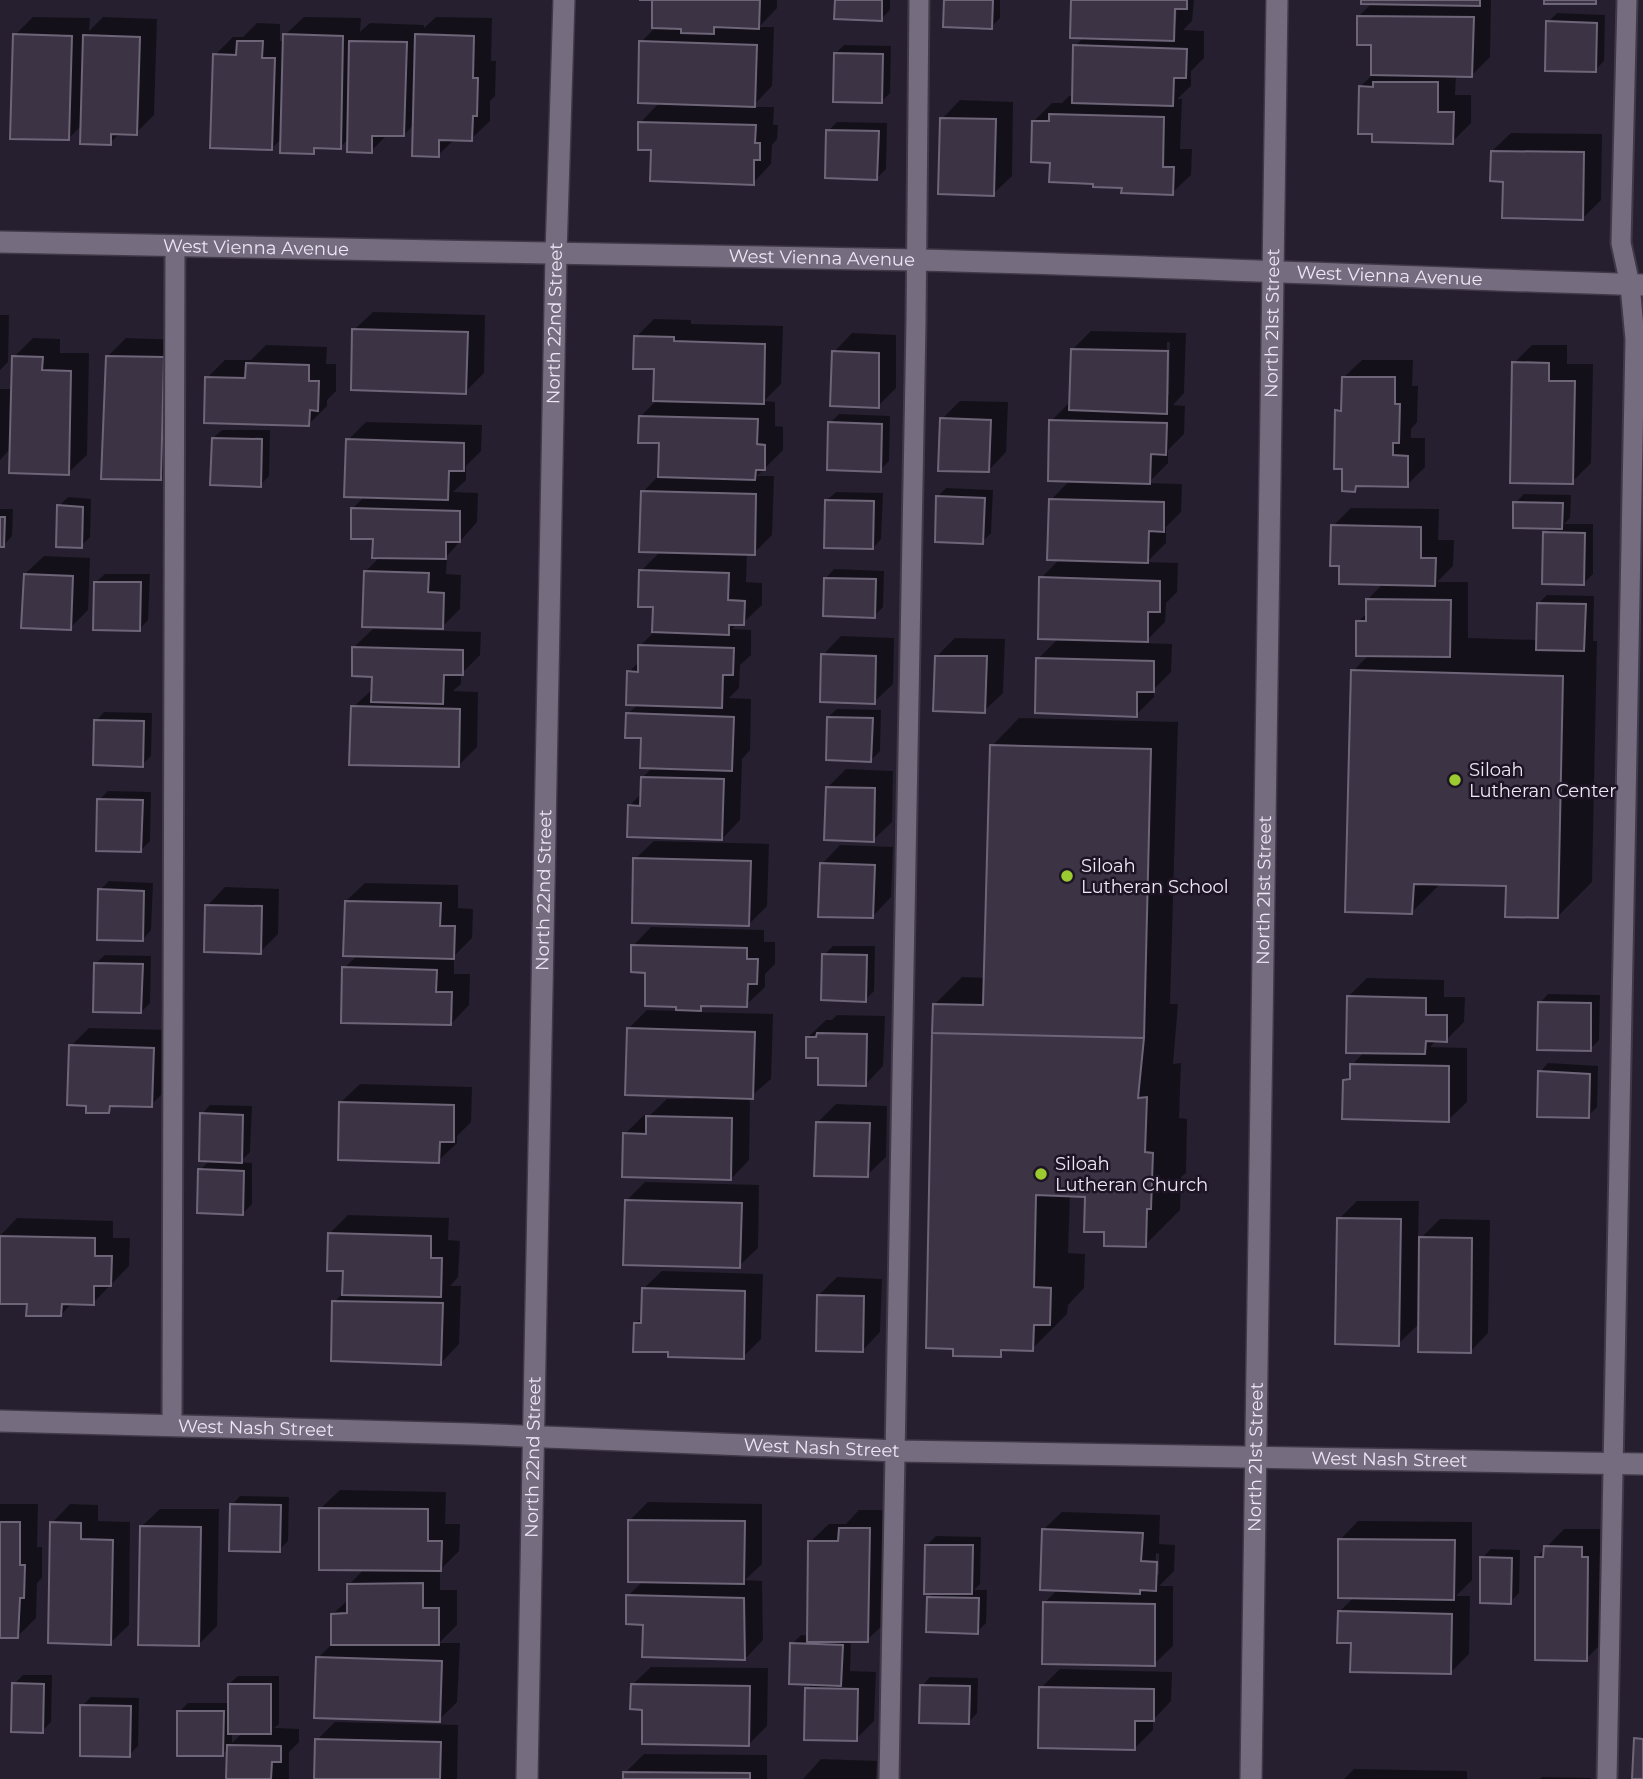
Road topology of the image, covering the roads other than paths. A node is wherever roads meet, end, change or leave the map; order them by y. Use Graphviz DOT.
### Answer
graph roads {
  1 [pos="564,0"];
  2 [pos="919,0"];
  3 [pos="1277,0"];
  4 [pos="1627,0"];
  5 [pos="0,242"];
  6 [pos="175,246"];
  7 [pos="556,254"];
  8 [pos="917,260"];
  9 [pos="1273,271"];
  10 [pos="1636,285"];
  11 [pos="0,1421"];
  12 [pos="172,1425"];
  13 [pos="532,1437"];
  14 [pos="897,1451"];
  15 [pos="1257,1457"];
  16 [pos="1613,1463"];
  17 [pos="1643,1464"];
  18 [pos="527,1779"];
  19 [pos="889,1779"];
  20 [pos="1251,1779"];
  21 [pos="1607,1779"];
  1 -- 7 [label="street, North 22nd Street"];
  2 -- 8 [label="lane"];
  3 -- 9 [label="street, North 21st Street"];
  4 -- 10 [label="lane"];
  5 -- 6 [label="street, West Vienna Avenue"];
  6 -- 7 [label="street, West Vienna Avenue"];
  6 -- 12 [label="lane"];
  7 -- 8 [label="street, West Vienna Avenue"];
  7 -- 13 [label="street, North 22nd Street"];
  8 -- 9 [label="street, West Vienna Avenue"];
  8 -- 14 [label="lane"];
  9 -- 10 [label="street, West Vienna Avenue"];
  9 -- 15 [label="street, North 21st Street"];
  10 -- 16 [label="lane"];
  11 -- 12 [label="street, West Nash Street"];
  12 -- 13 [label="street, West Nash Street"];
  13 -- 14 [label="street, West Nash Street"];
  13 -- 18 [label="street, North 22nd Street"];
  14 -- 15 [label="street, West Nash Street"];
  14 -- 19 [label="lane"];
  15 -- 16 [label="street, West Nash Street"];
  15 -- 20 [label="street, North 21st Street"];
  16 -- 17 [label="street, West Nash Street"];
  16 -- 21 [label="lane"];
}
